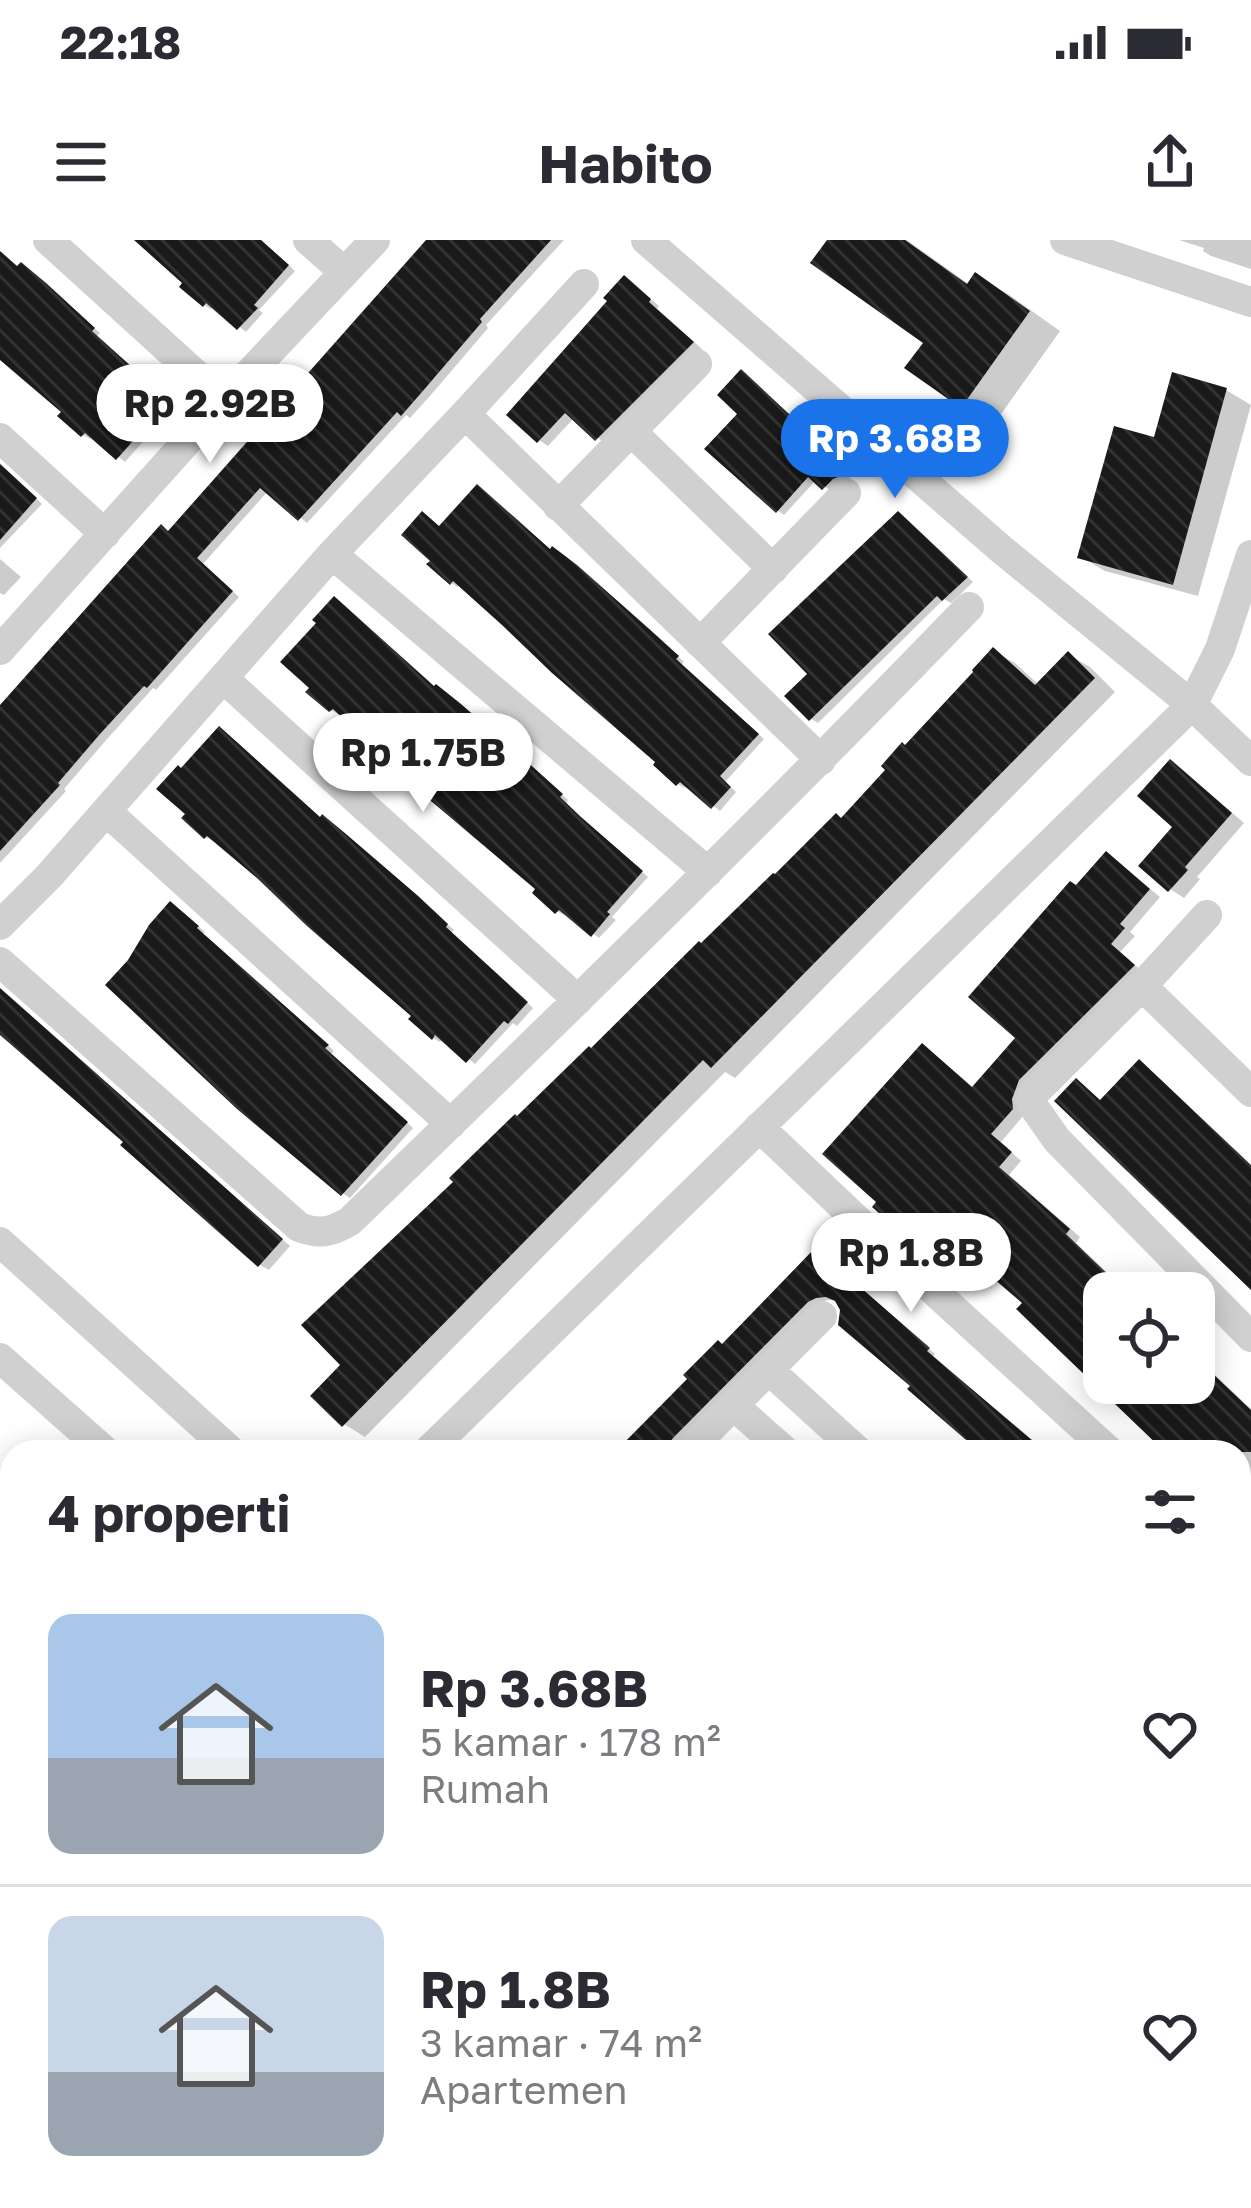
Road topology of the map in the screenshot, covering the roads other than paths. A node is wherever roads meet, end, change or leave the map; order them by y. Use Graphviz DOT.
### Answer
graph roads {
  1 [pos="49,240"];
  2 [pos="308,240"];
  3 [pos="375,240"];
  4 [pos="646,240"];
  5 [pos="1065,240"];
  6 [pos="344,272"];
  7 [pos="584,284"];
  8 [pos="1251,302"];
  9 [pos="697,364"];
  10 [pos="224,400"];
  11 [pos="465,414"];
  12 [pos="631,431"];
  13 [pos="0,437"];
  14 [pos="846,494"];
  15 [pos="558,506"];
  16 [pos="105,534"];
  17 [pos="332,554"];
  18 [pos="1251,555"];
  19 [pos="773,568"];
  20 [pos="969,607"];
  21 [pos="700,643"];
  22 [pos="0,650"];
  23 [pos="224,680"];
  24 [pos="1192,705"];
  25 [pos="821,760"];
  26 [pos="1251,760"];
  27 [pos="106,811"];
  28 [pos="708,872"];
  29 [pos="1207,915"];
  30 [pos="0,925"];
  31 [pos="0,962"];
  32 [pos="1142,986"];
  33 [pos="578,1000"];
  34 [pos="1251,1092"];
  35 [pos="451,1124"];
  36 [pos="759,1126"];
  37 [pos="0,1242"];
  38 [pos="822,1316"];
  39 [pos="1251,1336"];
  40 [pos="0,1358"];
  41 [pos="769,1370"];
  42 [pos="733,1405"];
  43 [pos="92,1440"];
  44 [pos="219,1440"];
  45 [pos="439,1440"];
  46 [pos="699,1440"];
  47 [pos="772,1440"];
  48 [pos="846,1440"];
  49 [pos="1096,1440"];
  1 -- 10 [label="street"];
  2 -- 6 [label="street"];
  3 -- 6 [label="street"];
  4 -- 24 [label="street"];
  5 -- 8 [label="street"];
  6 -- 10 [label="street"];
  7 -- 11 [label="street"];
  9 -- 12 [label="street"];
  10 -- 16 [label="street"];
  11 -- 15 [label="street"];
  11 -- 17 [label="street"];
  12 -- 15 [label="street"];
  12 -- 19 [label="street"];
  13 -- 16 [label="street"];
  14 -- 19 [label="street"];
  15 -- 21 [label="street"];
  16 -- 22 [label="street"];
  17 -- 23 [label="street"];
  17 -- 28 [label="street"];
  18 -- 24 [label="street"];
  19 -- 21 [label="street"];
  20 -- 25 [label="street"];
  21 -- 25 [label="street"];
  23 -- 27 [label="street"];
  23 -- 33 [label="street"];
  24 -- 26 [label="street"];
  24 -- 36 [label="street"];
  25 -- 28 [label="street"];
  27 -- 30 [label="street"];
  27 -- 35 [label="street"];
  28 -- 33 [label="street"];
  29 -- 32 [label="street"];
  31 -- 35 [label="street"];
  32 -- 34 [label="street"];
  32 -- 39 [label="street"];
  33 -- 35 [label="street"];
  36 -- 45 [label="street"];
  36 -- 49 [label="street"];
  37 -- 44 [label="street"];
  38 -- 41 [label="street"];
  40 -- 43 [label="street"];
  41 -- 42 [label="street"];
  41 -- 48 [label="street"];
  42 -- 46 [label="street"];
  42 -- 47 [label="street"];
}
